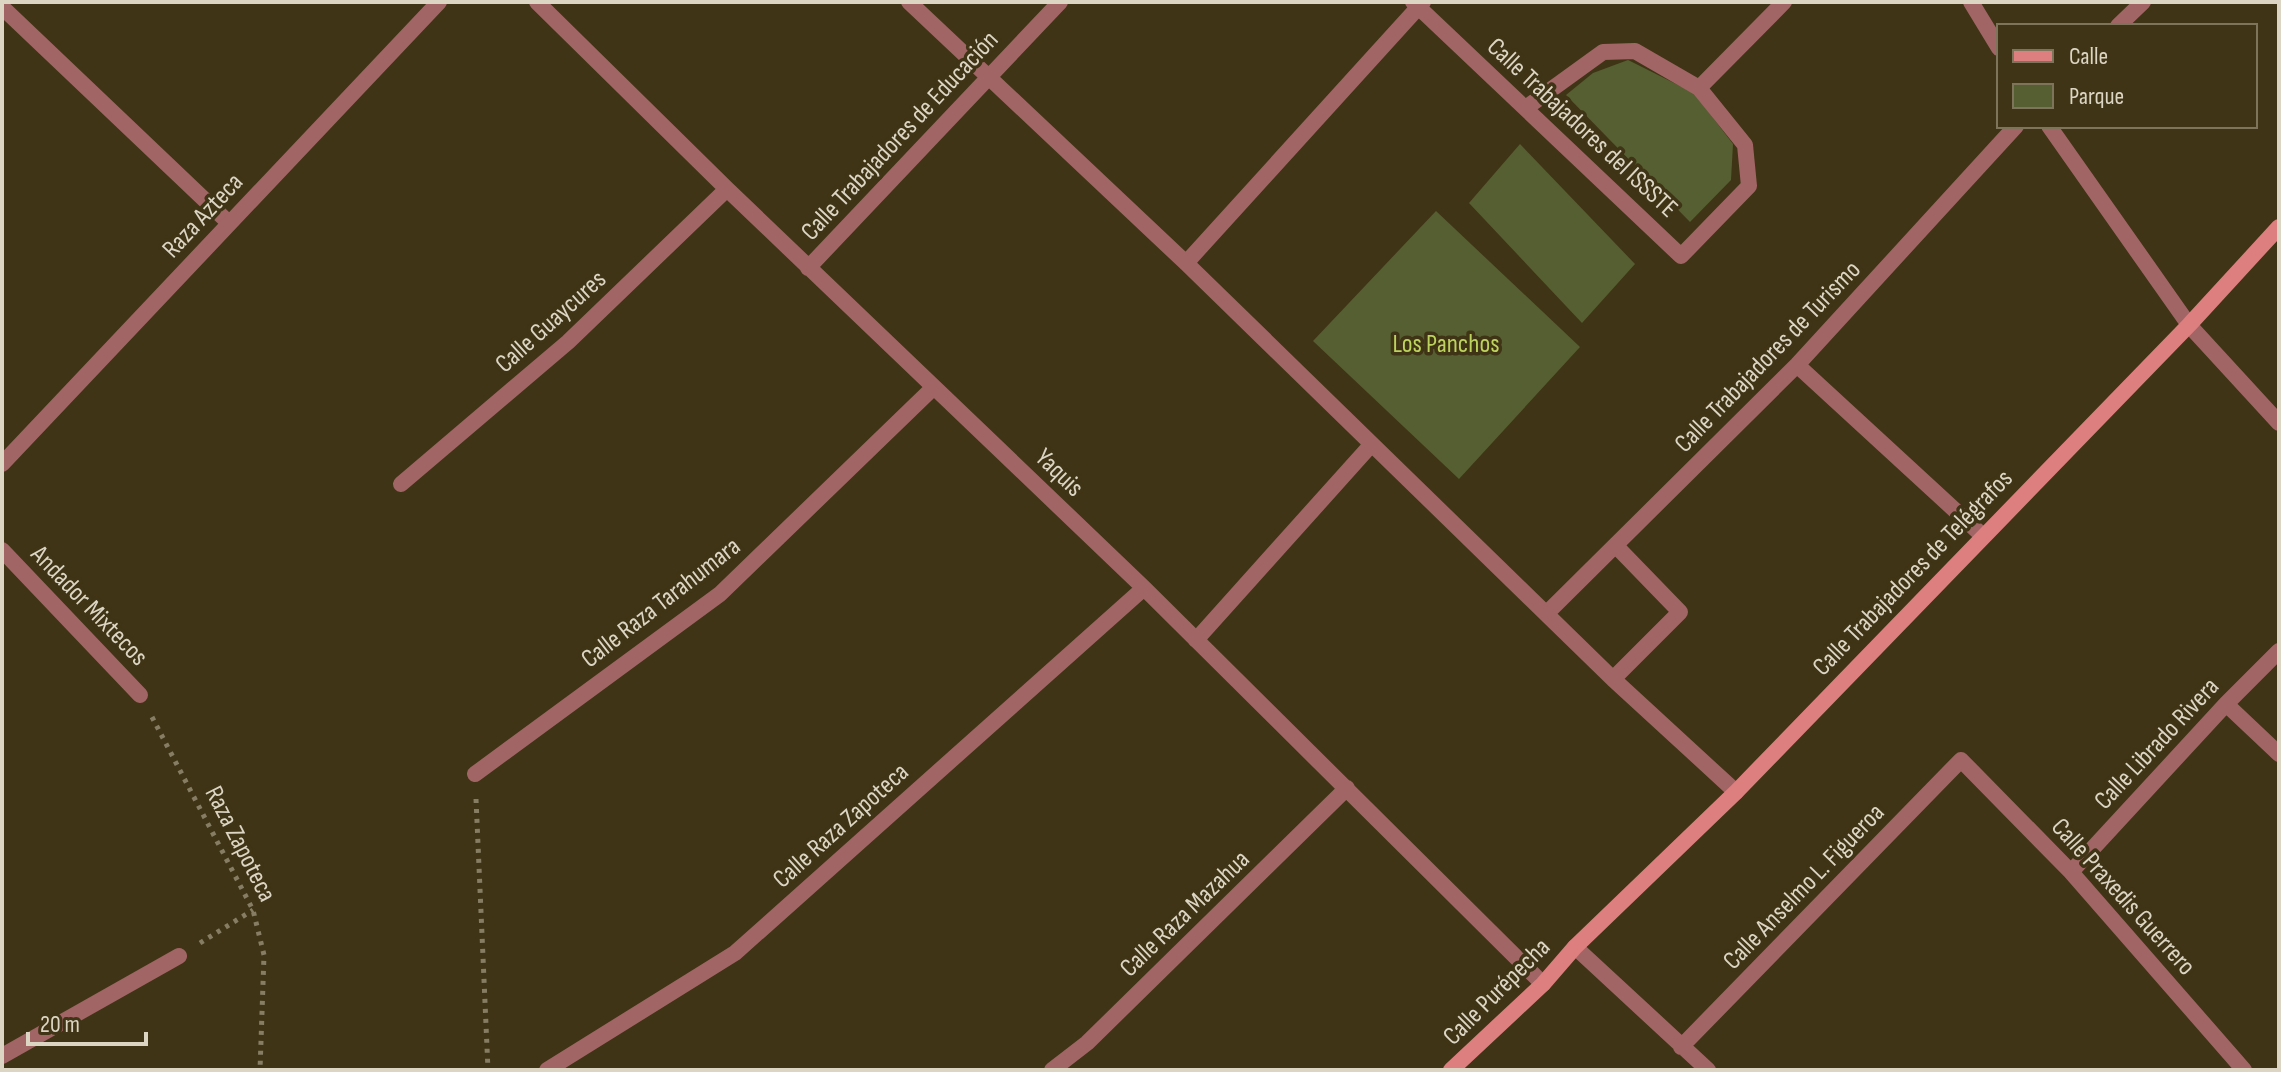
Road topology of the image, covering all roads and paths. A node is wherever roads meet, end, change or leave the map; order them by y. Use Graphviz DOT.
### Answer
graph roads {
  1 [pos="439,2"];
  2 [pos="537,2"];
  3 [pos="909,2"];
  4 [pos="1060,2"];
  5 [pos="1784,2"];
  6 [pos="1971,2"];
  7 [pos="2143,2"];
  8 [pos="1418,4"];
  9 [pos="2,7"];
  10 [pos="2120,24"];
  11 [pos="1997,45"];
  12 [pos="987,78"];
  13 [pos="1699,88"];
  14 [pos="1527,107"];
  15 [pos="2014,128"];
  16 [pos="2050,128"];
  17 [pos="727,189"];
  18 [pos="229,223"];
  19 [pos="2279,227"];
  20 [pos="1186,263"];
  21 [pos="808,268"];
  22 [pos="2189,325"];
  23 [pos="1797,365"];
  24 [pos="934,387"];
  25 [pos="2279,423"];
  26 [pos="1371,445"];
  27 [pos="2,464"];
  28 [pos="401,484"];
  29 [pos="1983,536"];
  30 [pos="1616,546"];
  31 [pos="2,550"];
  32 [pos="1144,588"];
  33 [pos="1547,613"];
  34 [pos="1196,640"];
  35 [pos="2279,651"];
  36 [pos="1613,679"];
  37 [pos="140,695"];
  38 [pos="2226,704"];
  39 [pos="2279,754"];
  40 [pos="1961,760"];
  41 [pos="475,774"];
  42 [pos="1347,788"];
  43 [pos="1736,792"];
  44 [pos="2071,872"];
  45 [pos="253,910"];
  46 [pos="1575,947"];
  47 [pos="179,956"];
  48 [pos="1543,984"];
  49 [pos="1681,1047"];
  50 [pos="2,1056"];
  51 [pos="260,1070"];
  52 [pos="488,1070"];
  53 [pos="547,1070"];
  54 [pos="1052,1070"];
  55 [pos="1451,1070"];
  56 [pos="1708,1070"];
  57 [pos="2244,1070"];
  1 -- 18 [label="street, Raza Azteca"];
  2 -- 17 [label="street, Yaquis"];
  3 -- 12 [label="street"];
  4 -- 12 [label="street, Calle Trabajadores de Educación"];
  5 -- 13 [label="street"];
  6 -- 11 [label="street"];
  7 -- 10 [label="street"];
  8 -- 14 [label="street, Calle Trabajadores del ISSSTE"];
  8 -- 20 [label="street"];
  9 -- 18 [label="street"];
  12 -- 20 [label="street"];
  12 -- 21 [label="street, Calle Trabajadores de Educación"];
  13 -- 14 [label="street"];
  13 -- 14 [label="street, Calle Trabajadores del ISSSTE"];
  15 -- 23 [label="street, Calle Trabajadores de Turismo"];
  16 -- 22 [label="street"];
  17 -- 21 [label="street, Yaquis"];
  17 -- 28 [label="street, Calle Guaycures"];
  18 -- 27 [label="street, Raza Azteca"];
  19 -- 22 [label="street, Calle Trabajadores de Telégrafos"];
  20 -- 26 [label="street"];
  21 -- 24 [label="street, Yaquis"];
  22 -- 25 [label="street"];
  22 -- 29 [label="street, Calle Trabajadores de Telégrafos"];
  23 -- 29 [label="street"];
  23 -- 30 [label="street, Calle Trabajadores de Turismo"];
  24 -- 32 [label="street, Yaquis"];
  24 -- 41 [label="street, Calle Raza Tarahumara"];
  26 -- 33 [label="street"];
  26 -- 34 [label="street"];
  29 -- 43 [label="street, Calle Trabajadores de Telégrafos"];
  30 -- 33 [label="street, Calle Trabajadores de Turismo"];
  30 -- 36 [label="street"];
  31 -- 37 [label="street, Andador Mixtecos"];
  32 -- 34 [label="street, Yaquis"];
  32 -- 53 [label="street, Calle Raza Zapoteca"];
  33 -- 36 [label="street"];
  34 -- 42 [label="street, Yaquis"];
  35 -- 38 [label="street, Calle Librado Rivera"];
  36 -- 43 [label="street"];
  37 -- 45 [label="path, Raza Zapoteca"];
  38 -- 39 [label="street"];
  38 -- 44 [label="street, Calle Librado Rivera"];
  40 -- 44 [label="street, Calle Praxedis Guerrero"];
  40 -- 49 [label="street, Calle Anselmo L. Figueroa"];
  41 -- 52 [label="path"];
  42 -- 48 [label="street, Yaquis"];
  42 -- 54 [label="street, Calle Raza Mazahua"];
  43 -- 46 [label="street, Calle Trabajadores de Telégrafos"];
  44 -- 57 [label="street, Calle Praxedis Guerrero"];
  45 -- 47 [label="path"];
  45 -- 51 [label="path, Raza Zapoteca"];
  46 -- 48 [label="street, Calle Purépecha"];
  46 -- 49 [label="street"];
  47 -- 50 [label="street"];
  48 -- 55 [label="street, Calle Purépecha"];
  49 -- 56 [label="street"];
}
